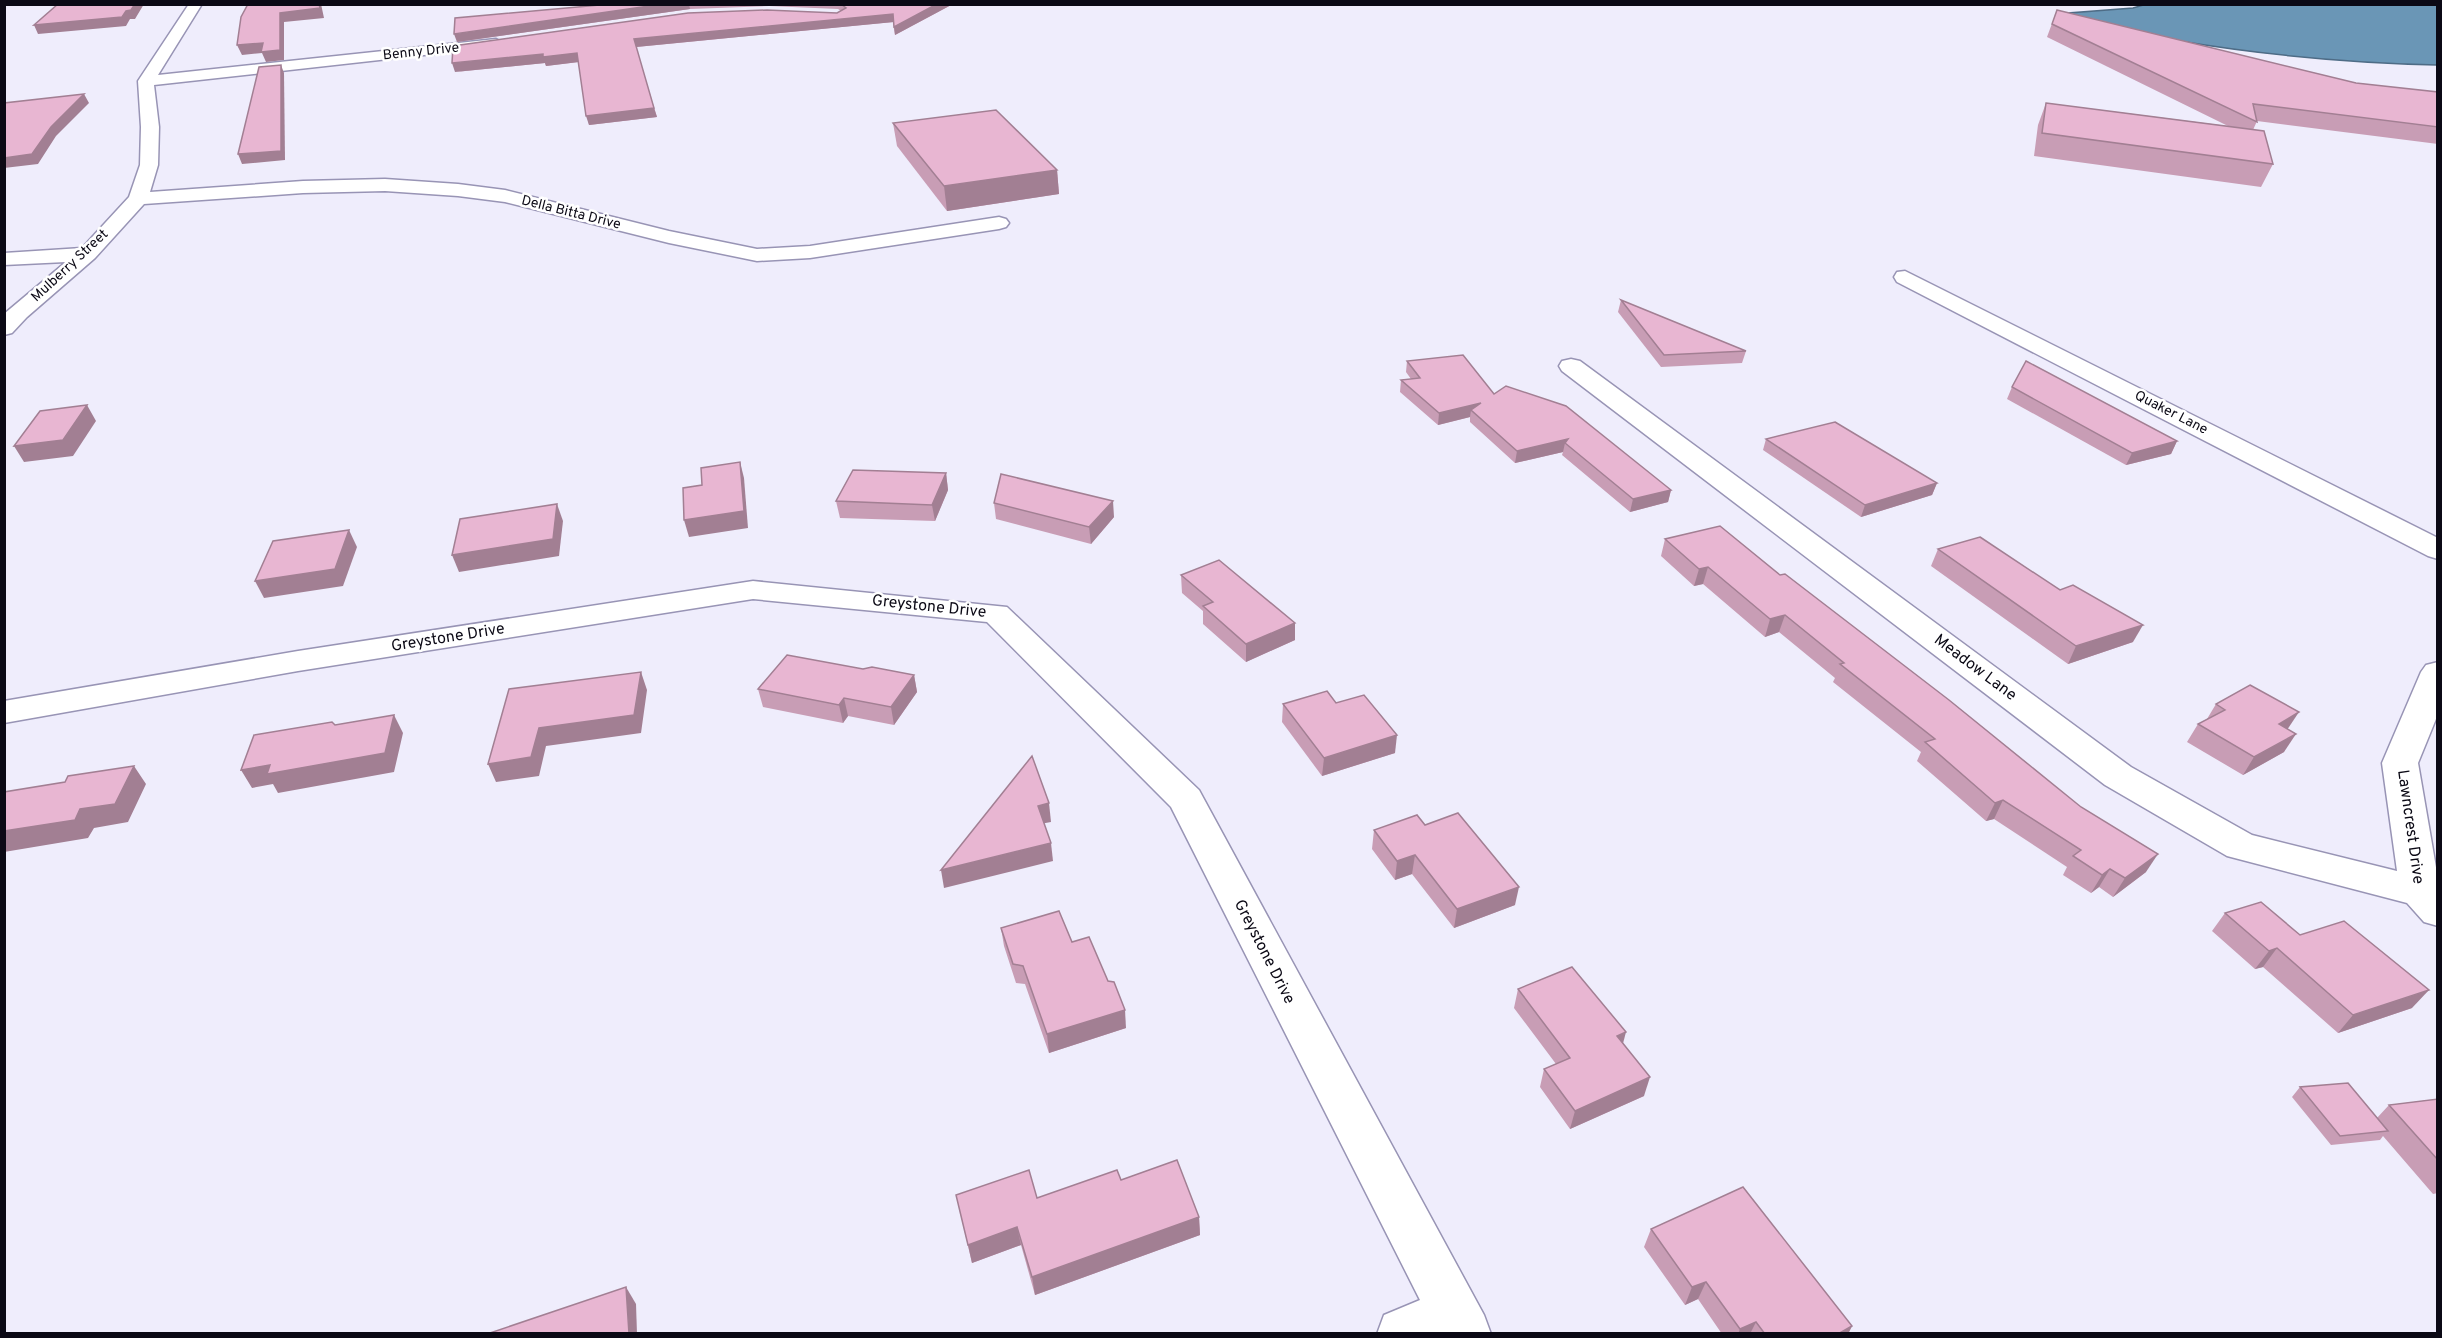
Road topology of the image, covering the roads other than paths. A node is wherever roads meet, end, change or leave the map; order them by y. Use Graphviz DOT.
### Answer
graph roads {
  1 [pos="196,4"];
  2 [pos="514,41"];
  3 [pos="146,81"];
  4 [pos="138,199"];
  5 [pos="999,223"];
  6 [pos="88,254"];
  7 [pos="4,260"];
  8 [pos="1905,277"];
  9 [pos="4,328"];
  10 [pos="1571,366"];
  11 [pos="2438,550"];
  12 [pos="2438,672"];
  13 [pos="4,712"];
  14 [pos="2429,902"];
  15 [pos="1458,1323"];
  16 [pos="1403,1334"];
  1 -- 3 [label="street"];
  2 -- 3 [label="street, Benny Drive"];
  3 -- 4 [label="street, Mulberry Street"];
  4 -- 5 [label="street, Della Bitta Drive"];
  4 -- 6 [label="street, Mulberry Street"];
  6 -- 7 [label="street"];
  6 -- 9 [label="street, Mulberry Street"];
  8 -- 11 [label="street, Quaker Lane"];
  10 -- 14 [label="street, Meadow Lane"];
  12 -- 14 [label="street, Lawncrest Drive"];
  13 -- 15 [label="street, Greystone Drive"];
  15 -- 16 [label="street"];
}
